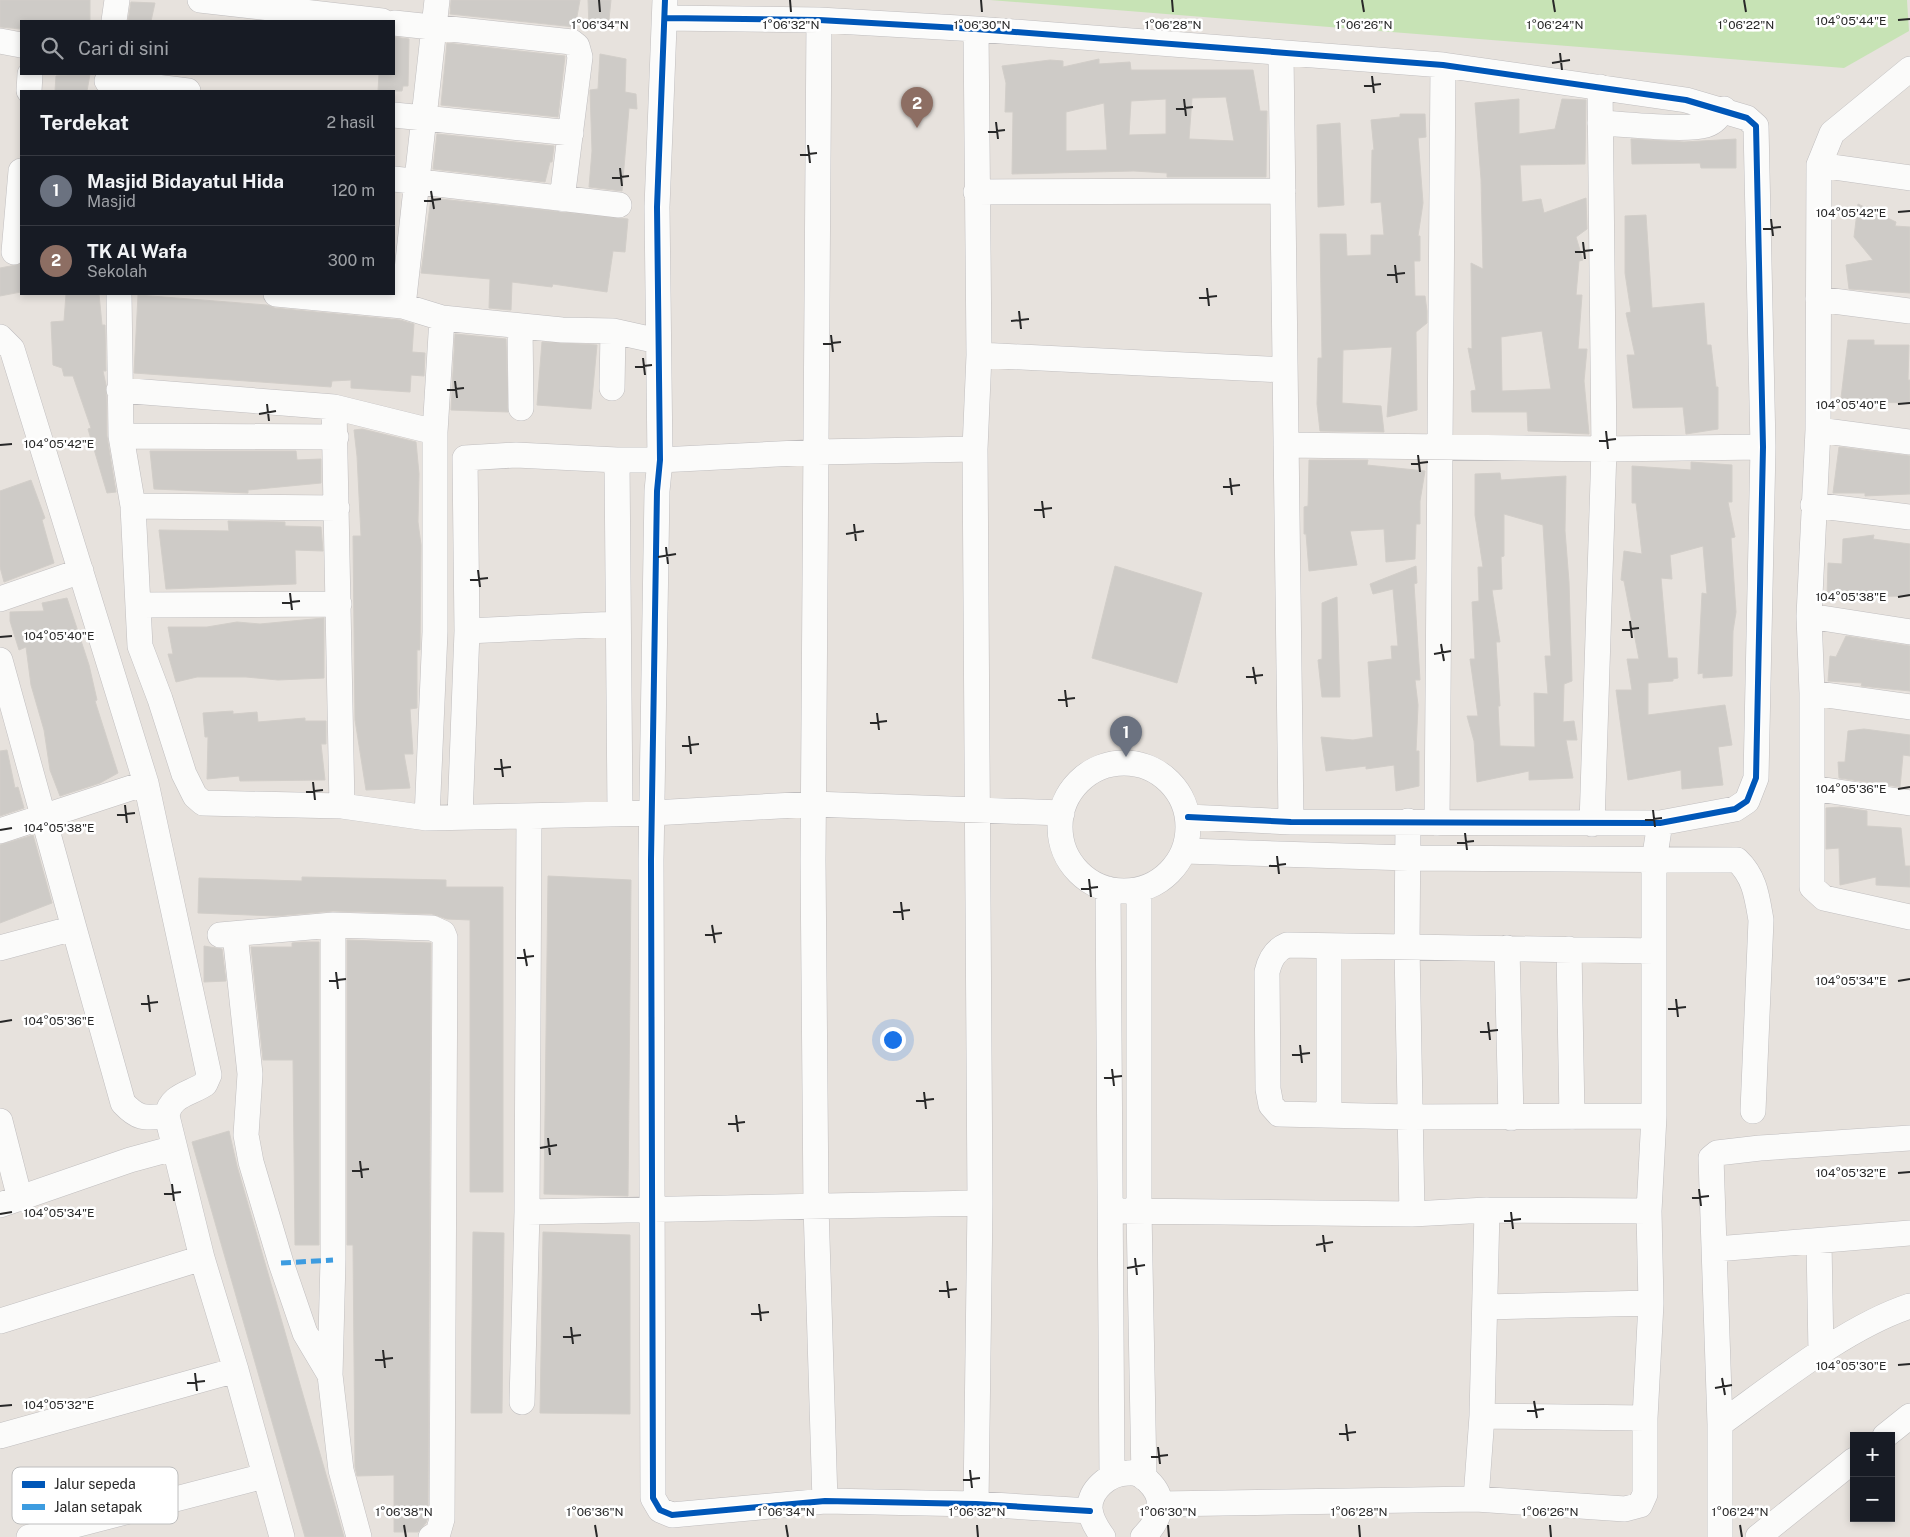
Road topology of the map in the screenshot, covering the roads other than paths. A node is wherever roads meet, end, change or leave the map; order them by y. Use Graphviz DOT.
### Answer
graph roads {
  1 [pos="117,0"];
  2 [pos="200,0"];
  3 [pos="437,0"];
  4 [pos="665,9"];
  5 [pos="114,20"];
  6 [pos="373,20"];
  7 [pos="819,20"];
  8 [pos="395,23"];
  9 [pos="435,27"];
  10 [pos="976,29"];
  11 [pos="0,40"];
  12 [pos="20,45"];
  13 [pos="1282,54"];
  14 [pos="1443,65"];
  15 [pos="1910,69"];
  16 [pos="30,75"];
  17 [pos="107,82"];
  18 [pos="1600,87"];
  19 [pos="29,90"];
  20 [pos="179,90"];
  21 [pos="1724,109"];
  22 [pos="395,115"];
  23 [pos="426,118"];
  24 [pos="1600,123"];
  25 [pos="571,133"];
  26 [pos="1819,165"];
  27 [pos="1910,178"];
  28 [pos="395,179"];
  29 [pos="20,180"];
  30 [pos="419,182"];
  31 [pos="1282,191"];
  32 [pos="976,192"];
  33 [pos="562,199"];
  34 [pos="619,205"];
  35 [pos="12,252"];
  36 [pos="119,295"];
  37 [pos="287,295"];
  38 [pos="1818,299"];
  39 [pos="403,306"];
  40 [pos="1910,312"];
  41 [pos="442,318"];
  42 [pos="520,326"];
  43 [pos="613,331"];
  44 [pos="0,337"];
  45 [pos="658,341"];
  46 [pos="979,354"];
  47 [pos="1284,370"];
  48 [pos="612,388"];
  49 [pos="119,390"];
  50 [pos="334,408"];
  51 [pos="521,408"];
  52 [pos="1818,430"];
  53 [pos="435,432"];
  54 [pos="121,436"];
  55 [pos="336,437"];
  56 [pos="1910,442"];
  57 [pos="1286,446"];
  58 [pos="1440,447"];
  59 [pos="1763,448"];
  60 [pos="975,449"];
  61 [pos="1604,449"];
  62 [pos="817,452"];
  63 [pos="617,460"];
  64 [pos="660,460"];
  65 [pos="1813,505"];
  66 [pos="133,506"];
  67 [pos="337,508"];
  68 [pos="1910,517"];
  69 [pos="81,571"];
  70 [pos="0,599"];
  71 [pos="339,604"];
  72 [pos="139,605"];
  73 [pos="1809,616"];
  74 [pos="618,624"];
  75 [pos="467,631"];
  76 [pos="1910,632"];
  77 [pos="0,660"];
  78 [pos="1812,693"];
  79 [pos="1910,707"];
  80 [pos="146,783"];
  81 [pos="1812,788"];
  82 [pos="1910,803"];
  83 [pos="813,804"];
  84 [pos="342,806"];
  85 [pos="977,810"];
  86 [pos="620,812"];
  87 [pos="653,813"];
  88 [pos="1062,813"];
  89 [pos="43,816"];
  90 [pos="460,817"];
  91 [pos="529,817"];
  92 [pos="1188,817"];
  93 [pos="427,818"];
  94 [pos="1408,821"];
  95 [pos="1290,822"];
  96 [pos="1437,822"];
  97 [pos="1660,823"];
  98 [pos="1592,824"];
  99 [pos="0,831"];
  100 [pos="1184,851"];
  101 [pos="1409,858"];
  102 [pos="1654,861"];
  103 [pos="1108,889"];
  104 [pos="1139,890"];
  105 [pos="1910,917"];
  106 [pos="332,925"];
  107 [pos="74,928"];
  108 [pos="1329,947"];
  109 [pos="1407,947"];
  110 [pos="0,948"];
  111 [pos="1507,948"];
  112 [pos="1569,949"];
  113 [pos="1654,951"];
  114 [pos="1753,1111"];
  115 [pos="1329,1113"];
  116 [pos="167,1116"];
  117 [pos="1654,1116"];
  118 [pos="1409,1117"];
  119 [pos="1572,1117"];
  120 [pos="1511,1118"];
  121 [pos="0,1121"];
  122 [pos="1910,1138"];
  123 [pos="174,1148"];
  124 [pos="10,1202"];
  125 [pos="980,1203"];
  126 [pos="816,1206"];
  127 [pos="652,1210"];
  128 [pos="1487,1210"];
  129 [pos="1649,1210"];
  130 [pos="1110,1211"];
  131 [pos="1139,1211"];
  132 [pos="527,1212"];
  133 [pos="1412,1214"];
  134 [pos="1910,1233"];
  135 [pos="1819,1242"];
  136 [pos="1716,1249"];
  137 [pos="202,1258"];
  138 [pos="1651,1303"];
  139 [pos="1910,1306"];
  140 [pos="1485,1307"];
  141 [pos="0,1321"];
  142 [pos="1821,1353"];
  143 [pos="236,1370"];
  144 [pos="330,1375"];
  145 [pos="522,1402"];
  146 [pos="1482,1416"];
  147 [pos="1910,1416"];
  148 [pos="1645,1418"];
  149 [pos="1720,1424"];
  150 [pos="1890,1432"];
  151 [pos="0,1436"];
  152 [pos="1850,1463"];
  153 [pos="264,1476"];
  154 [pos="1112,1476"];
  155 [pos="1144,1478"];
  156 [pos="178,1498"];
  157 [pos="1476,1499"];
  158 [pos="825,1501"];
  159 [pos="976,1504"];
  160 [pos="1160,1504"];
  161 [pos="1090,1510"];
  162 [pos="79,1524"];
  163 [pos="29,1537"];
  164 [pos="282,1537"];
  165 [pos="359,1537"];
  166 [pos="432,1537"];
  167 [pos="1103,1537"];
  168 [pos="1143,1537"];
  169 [pos="1720,1537"];
  170 [pos="1758,1537"];
  1 -- 5 [label="street"];
  2 -- 6 [label="street"];
  3 -- 9 [label="street"];
  4 -- 7 [label="street"];
  4 -- 45 [label="street"];
  7 -- 10 [label="street"];
  7 -- 62 [label="street"];
  8 -- 9 [label="street"];
  9 -- 23 [label="street"];
  9 -- 25 [label="street"];
  10 -- 13 [label="street"];
  10 -- 32 [label="street"];
  11 -- 12 [label="street"];
  13 -- 14 [label="street"];
  13 -- 31 [label="street"];
  14 -- 18 [label="street"];
  14 -- 58 [label="street"];
  15 -- 26 [label="street"];
  16 -- 19 [label="street"];
  17 -- 20 [label="street"];
  18 -- 21 [label="street"];
  18 -- 24 [label="street"];
  21 -- 24 [label="street"];
  21 -- 59 [label="street"];
  22 -- 23 [label="street"];
  23 -- 25 [label="street"];
  23 -- 30 [label="street"];
  24 -- 61 [label="street"];
  25 -- 33 [label="street"];
  26 -- 27 [label="street"];
  26 -- 38 [label="street"];
  28 -- 30 [label="street"];
  29 -- 35 [label="street"];
  30 -- 33 [label="street"];
  30 -- 39 [label="street"];
  31 -- 32 [label="street"];
  31 -- 47 [label="street"];
  32 -- 46 [label="street"];
  33 -- 34 [label="street"];
  36 -- 49 [label="street"];
  37 -- 39 [label="street"];
  38 -- 40 [label="street"];
  38 -- 52 [label="street"];
  39 -- 41 [label="street"];
  41 -- 42 [label="street"];
  41 -- 53 [label="street"];
  42 -- 43 [label="street"];
  42 -- 51 [label="street"];
  43 -- 45 [label="street"];
  43 -- 48 [label="street"];
  44 -- 69 [label="street"];
  45 -- 64 [label="street"];
  46 -- 47 [label="street"];
  46 -- 60 [label="street"];
  47 -- 57 [label="street"];
  49 -- 50 [label="street"];
  49 -- 54 [label="street"];
  50 -- 53 [label="street"];
  50 -- 55 [label="street"];
  52 -- 56 [label="street"];
  52 -- 65 [label="street"];
  53 -- 93 [label="street"];
  54 -- 55 [label="street"];
  54 -- 66 [label="street"];
  55 -- 67 [label="street"];
  57 -- 58 [label="street"];
  57 -- 95 [label="street"];
  58 -- 61 [label="street"];
  58 -- 96 [label="street"];
  59 -- 61 [label="street"];
  59 -- 97 [label="street"];
  60 -- 62 [label="street"];
  60 -- 85 [label="street"];
  61 -- 98 [label="street"];
  62 -- 64 [label="street"];
  62 -- 83 [label="street"];
  63 -- 64 [label="street"];
  63 -- 74 [label="street"];
  63 -- 75 [label="street"];
  64 -- 87 [label="street"];
  65 -- 68 [label="street"];
  65 -- 73 [label="street"];
  66 -- 67 [label="street"];
  66 -- 72 [label="street"];
  67 -- 71 [label="street"];
  69 -- 70 [label="street"];
  69 -- 80 [label="street"];
  71 -- 72 [label="street"];
  71 -- 84 [label="street"];
  72 -- 84 [label="street"];
  73 -- 76 [label="street"];
  73 -- 78 [label="street"];
  74 -- 75 [label="street"];
  74 -- 86 [label="street"];
  75 -- 90 [label="street"];
  77 -- 89 [label="street"];
  78 -- 79 [label="street"];
  78 -- 81 [label="street"];
  80 -- 89 [label="street"];
  80 -- 116 [label="street"];
  81 -- 82 [label="street"];
  81 -- 105 [label="street"];
  83 -- 85 [label="street"];
  83 -- 87 [label="street"];
  83 -- 126 [label="street"];
  84 -- 93 [label="street"];
  85 -- 88 [label="street"];
  85 -- 125 [label="street"];
  86 -- 87 [label="street"];
  86 -- 91 [label="street"];
  87 -- 127 [label="street"];
  88 -- 92 [label="street"];
  88 -- 103 [label="street"];
  89 -- 99 [label="street"];
  89 -- 107 [label="street"];
  90 -- 91 [label="street"];
  90 -- 93 [label="street"];
  91 -- 132 [label="street"];
  92 -- 95 [label="street"];
  92 -- 100 [label="street"];
  94 -- 95 [label="street"];
  94 -- 96 [label="street"];
  94 -- 101 [label="street"];
  96 -- 98 [label="street"];
  97 -- 98 [label="street"];
  97 -- 102 [label="street"];
  100 -- 101 [label="street"];
  100 -- 104 [label="street"];
  101 -- 102 [label="street"];
  101 -- 109 [label="street"];
  102 -- 113 [label="street"];
  102 -- 114 [label="street"];
  103 -- 104 [label="street"];
  103 -- 130 [label="street"];
  104 -- 131 [label="street"];
  106 -- 144 [label="street"];
  106 -- 144 [label="street"];
  106 -- 166 [label="street"];
  107 -- 110 [label="street"];
  107 -- 116 [label="street"];
  108 -- 109 [label="street"];
  108 -- 115 [label="street"];
  108 -- 115 [label="street"];
  109 -- 111 [label="street"];
  109 -- 118 [label="street"];
  111 -- 112 [label="street"];
  111 -- 120 [label="street"];
  112 -- 113 [label="street"];
  112 -- 119 [label="street"];
  113 -- 117 [label="street"];
  115 -- 118 [label="street"];
  116 -- 123 [label="street"];
  117 -- 119 [label="street"];
  117 -- 129 [label="street"];
  118 -- 120 [label="street"];
  118 -- 133 [label="street"];
  119 -- 120 [label="street"];
  121 -- 124 [label="street"];
  122 -- 136 [label="street"];
  123 -- 124 [label="street"];
  123 -- 137 [label="street"];
  125 -- 126 [label="street"];
  125 -- 159 [label="street"];
  126 -- 127 [label="street"];
  126 -- 158 [label="street"];
  127 -- 132 [label="street"];
  127 -- 158 [label="street"];
  128 -- 129 [label="street"];
  128 -- 133 [label="street"];
  128 -- 140 [label="street"];
  129 -- 138 [label="street"];
  130 -- 131 [label="street"];
  130 -- 154 [label="street"];
  131 -- 133 [label="street"];
  131 -- 155 [label="street"];
  132 -- 145 [label="street"];
  134 -- 135 [label="street"];
  135 -- 136 [label="street"];
  135 -- 142 [label="street"];
  136 -- 149 [label="street"];
  137 -- 141 [label="street"];
  137 -- 143 [label="street"];
  138 -- 140 [label="street"];
  138 -- 148 [label="street"];
  139 -- 142 [label="street"];
  140 -- 146 [label="street"];
  142 -- 149 [label="street"];
  143 -- 151 [label="street"];
  143 -- 153 [label="street"];
  144 -- 165 [label="street"];
  146 -- 148 [label="street"];
  146 -- 157 [label="street"];
  147 -- 150 [label="street"];
  148 -- 157 [label="street"];
  149 -- 169 [label="street"];
  152 -- 170 [label="street"];
  153 -- 156 [label="street"];
  153 -- 164 [label="street"];
  154 -- 155 [label="street"];
  154 -- 161 [label="street"];
  155 -- 160 [label="street"];
  157 -- 160 [label="street"];
  158 -- 159 [label="street"];
  159 -- 161 [label="street"];
  160 -- 168 [label="street"];
  161 -- 167 [label="street"];
  162 -- 163 [label="street"];
}
